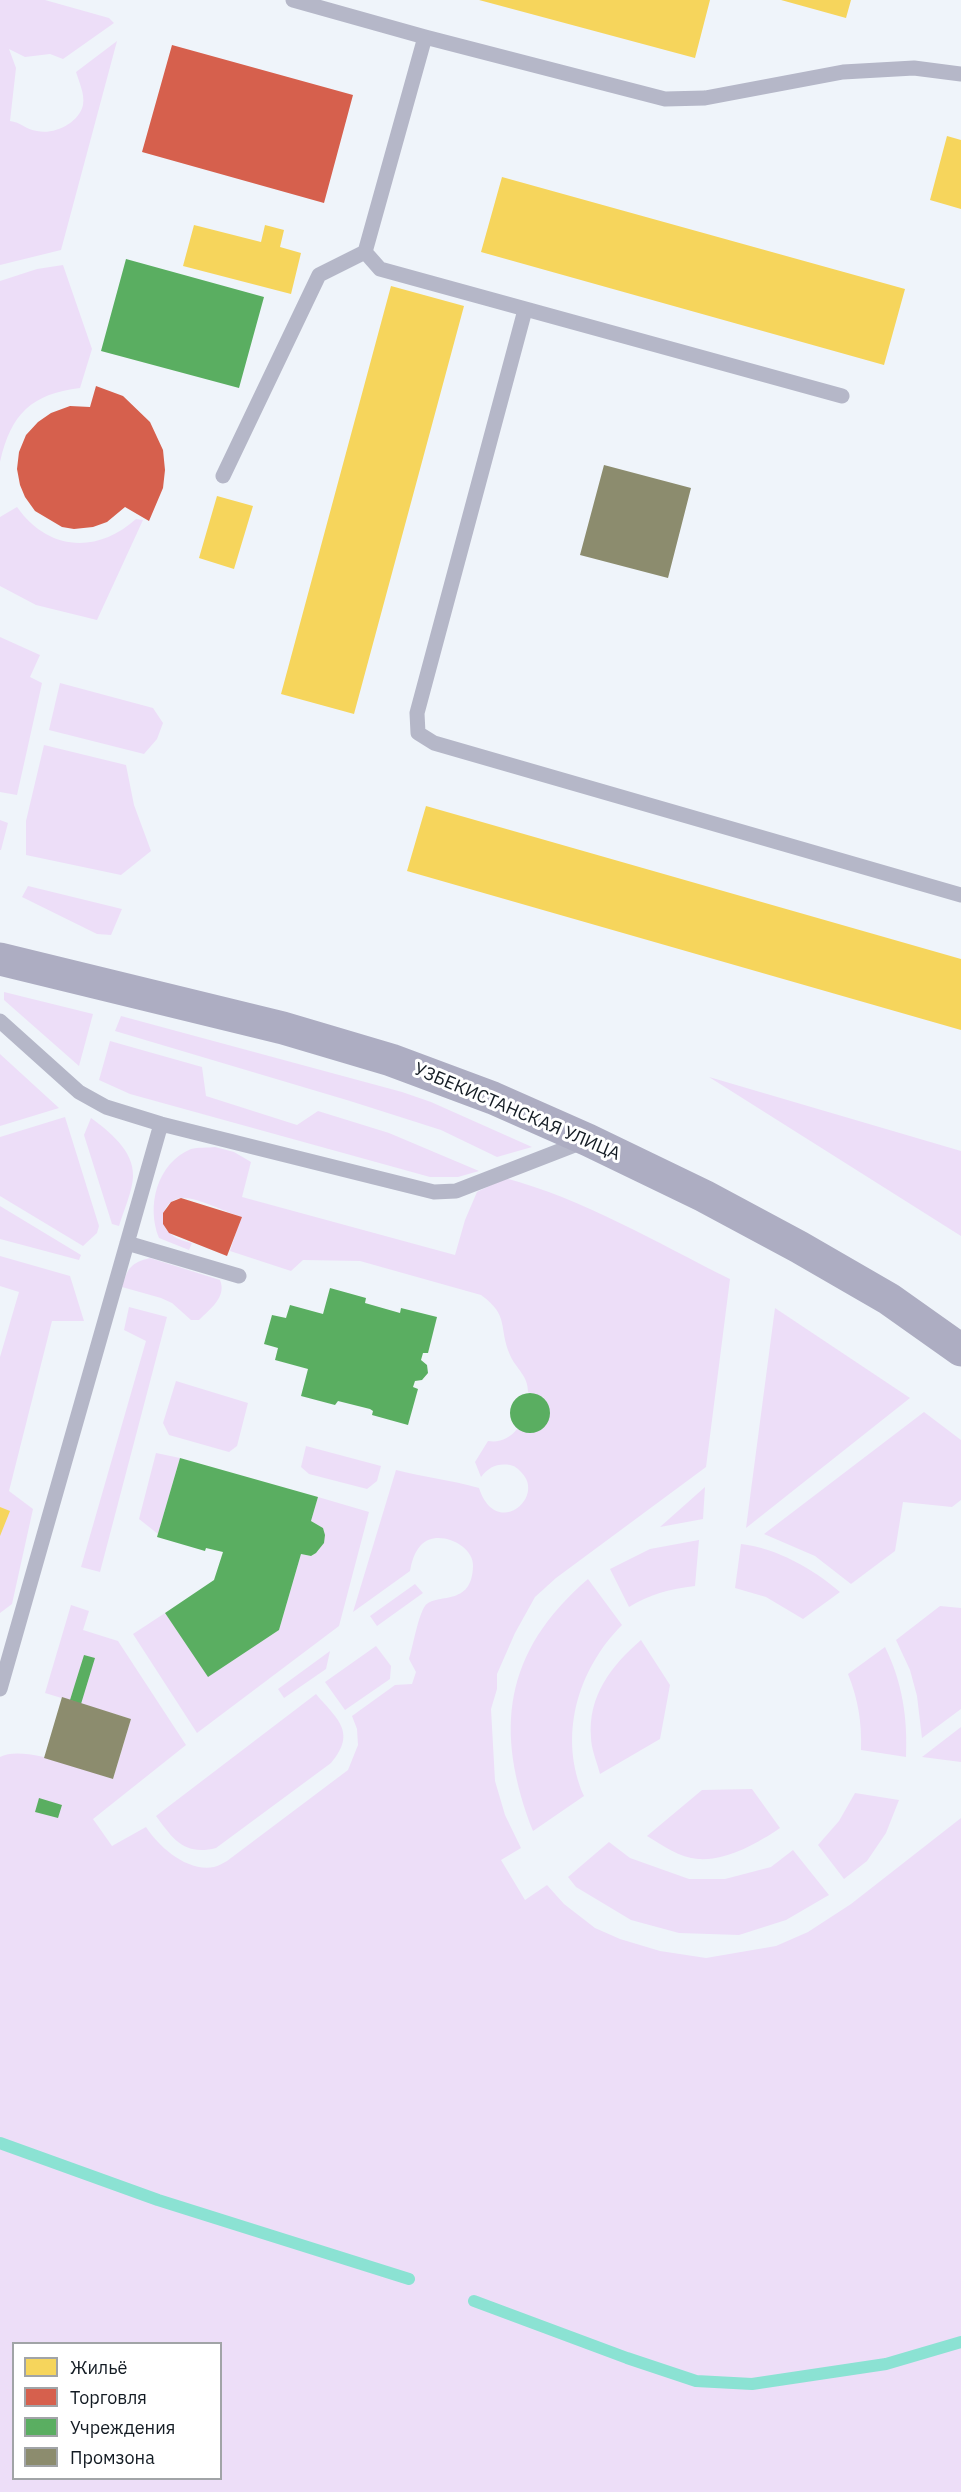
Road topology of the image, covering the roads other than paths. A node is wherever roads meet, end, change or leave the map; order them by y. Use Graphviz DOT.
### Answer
graph roads {
  1 [pos="293,0"];
  2 [pos="425,38"];
  3 [pos="961,74"];
  4 [pos="365,252"];
  5 [pos="525,310"];
  6 [pos="842,396"];
  7 [pos="223,476"];
  8 [pos="961,895"];
  9 [pos="0,959"];
  10 [pos="0,1021"];
  11 [pos="161,1124"];
  12 [pos="588,1140"];
  13 [pos="127,1243"];
  14 [pos="239,1276"];
  15 [pos="961,1350"];
  16 [pos="5,1653"];
  17 [pos="0,1689"];
  1 -- 2 [label="lane"];
  2 -- 3 [label="lane"];
  2 -- 4 [label="lane"];
  4 -- 5 [label="lane"];
  4 -- 7 [label="lane"];
  5 -- 6 [label="lane"];
  5 -- 8 [label="lane"];
  9 -- 12 [label="main road, УЗБЕКИСТАНСКАЯ УЛИЦА"];
  10 -- 11 [label="lane"];
  11 -- 12 [label="lane"];
  11 -- 13 [label="lane"];
  12 -- 15 [label="main road, УЗБЕКИСТАНСКАЯ УЛИЦА"];
  13 -- 14 [label="lane"];
  13 -- 16 [label="lane"];
  16 -- 17 [label="lane"];
}
